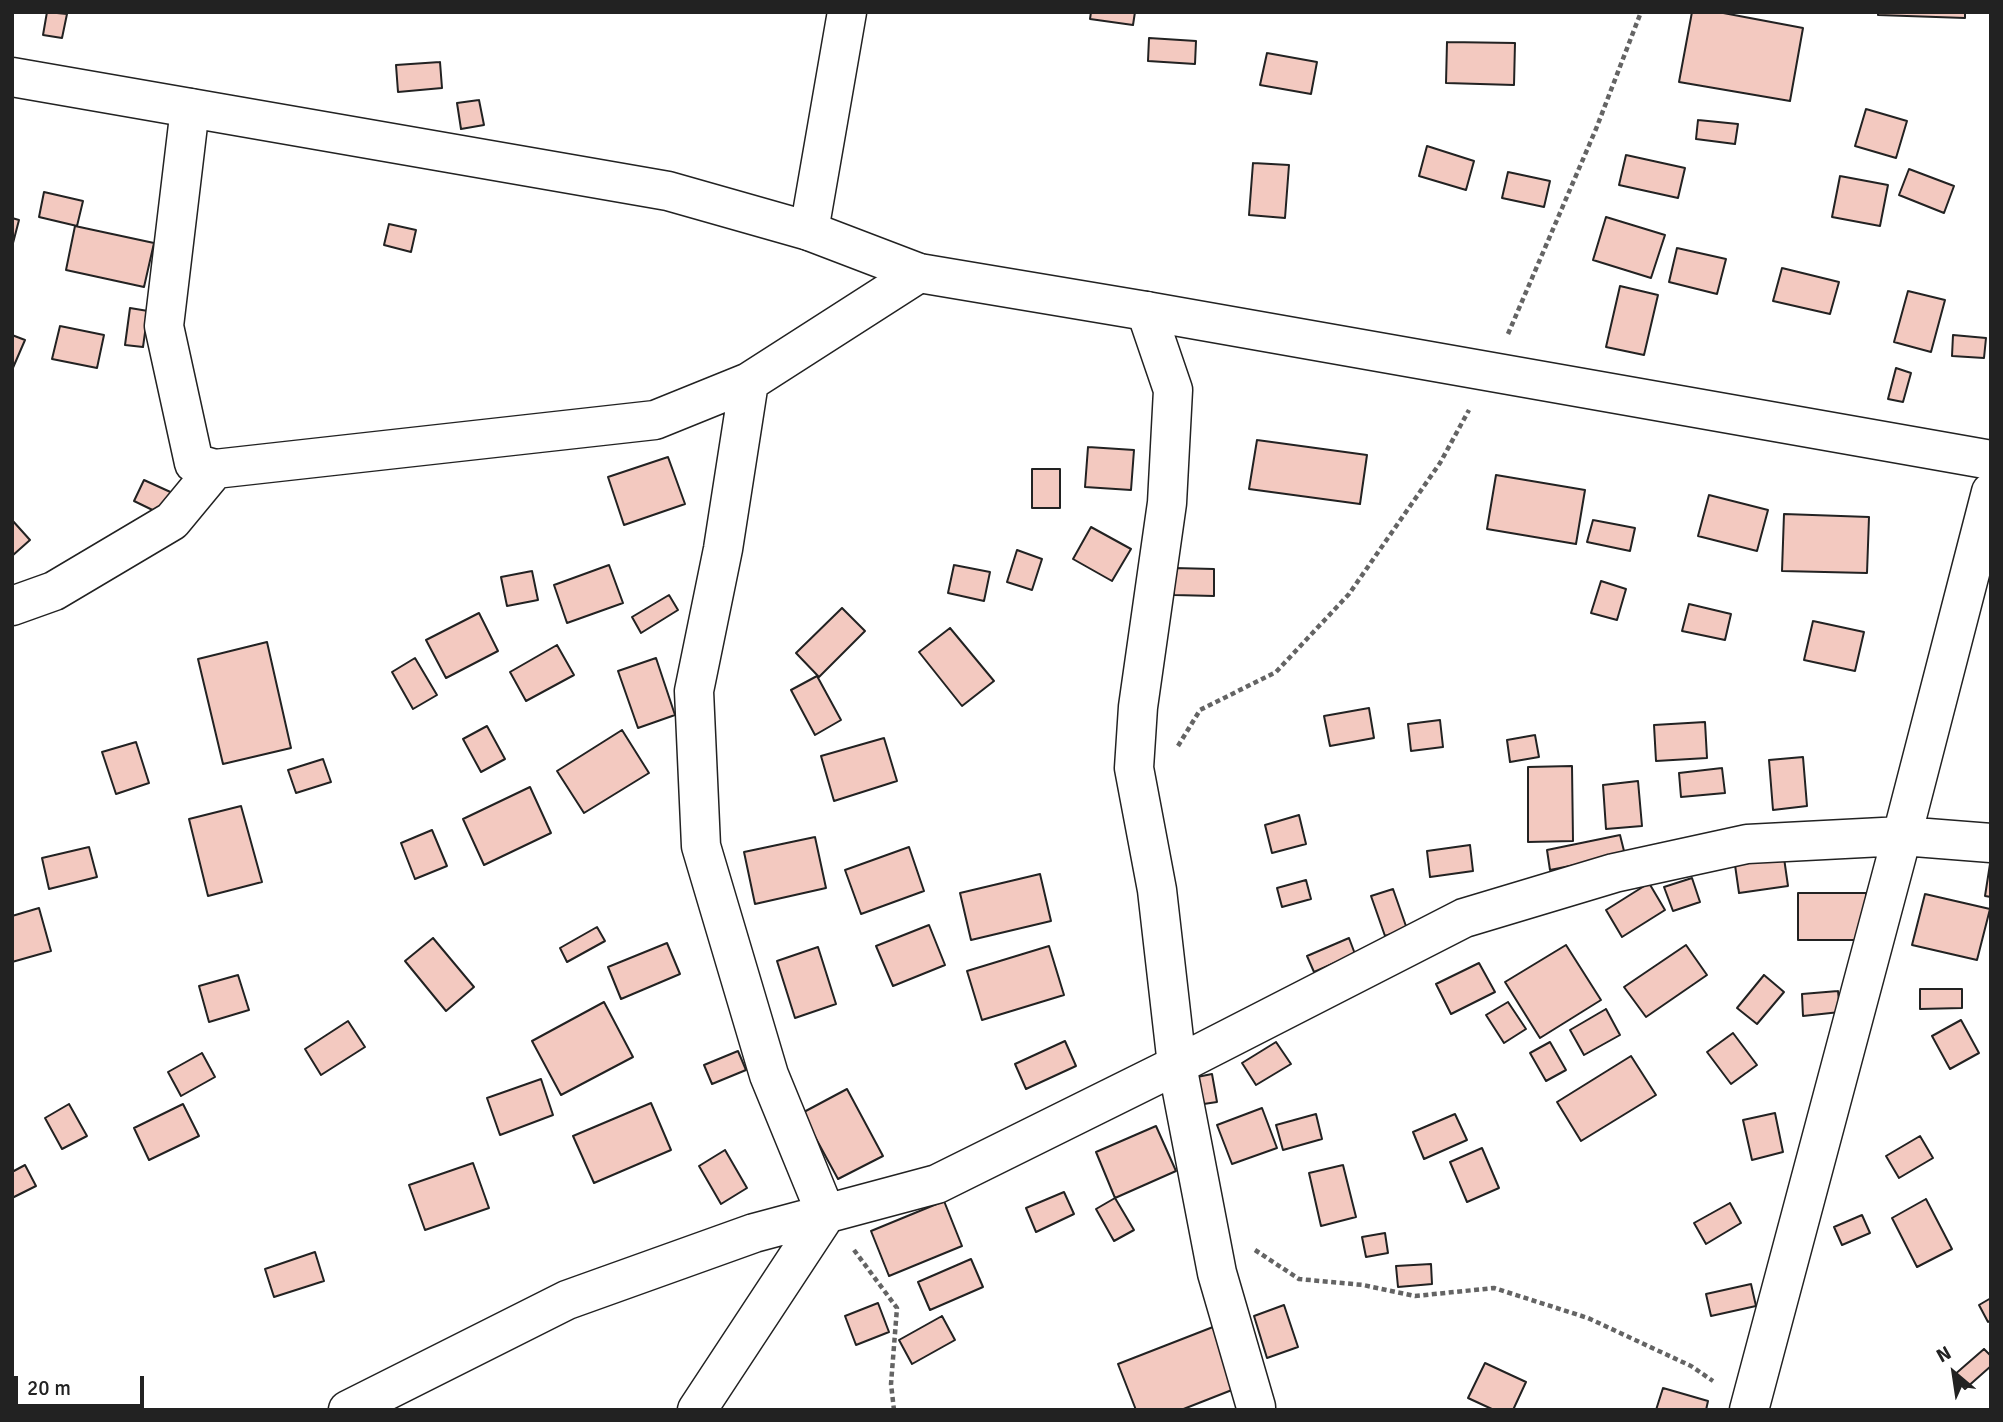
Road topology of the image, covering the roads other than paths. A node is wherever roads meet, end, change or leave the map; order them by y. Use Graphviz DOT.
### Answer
graph roads {
  1 [pos="847,12"];
  2 [pos="12,77"];
  3 [pos="190,108"];
  4 [pos="809,231"];
  5 [pos="919,273"];
  6 [pos="1146,311"];
  7 [pos="749,382"];
  8 [pos="1991,460"];
  9 [pos="215,469"];
  10 [pos="1991,492"];
  11 [pos="12,607"];
  12 [pos="1902,835"];
  13 [pos="1991,844"];
  14 [pos="1177,1065"];
  15 [pos="826,1214"];
  16 [pos="1256,1407"];
  17 [pos="1750,1408"];
  18 [pos="348,1410"];
  19 [pos="697,1410"];
  1 -- 4 [label="street"];
  2 -- 3 [label="street"];
  3 -- 4 [label="street"];
  3 -- 9 [label="street"];
  4 -- 5 [label="street"];
  5 -- 6 [label="street"];
  5 -- 7 [label="street"];
  6 -- 8 [label="street"];
  6 -- 14 [label="street"];
  7 -- 9 [label="street"];
  7 -- 15 [label="street"];
  9 -- 11 [label="street"];
  10 -- 12 [label="street"];
  12 -- 13 [label="street"];
  12 -- 14 [label="street"];
  12 -- 17 [label="street"];
  14 -- 15 [label="street"];
  14 -- 16 [label="street"];
  15 -- 18 [label="street"];
  15 -- 19 [label="street"];
}
